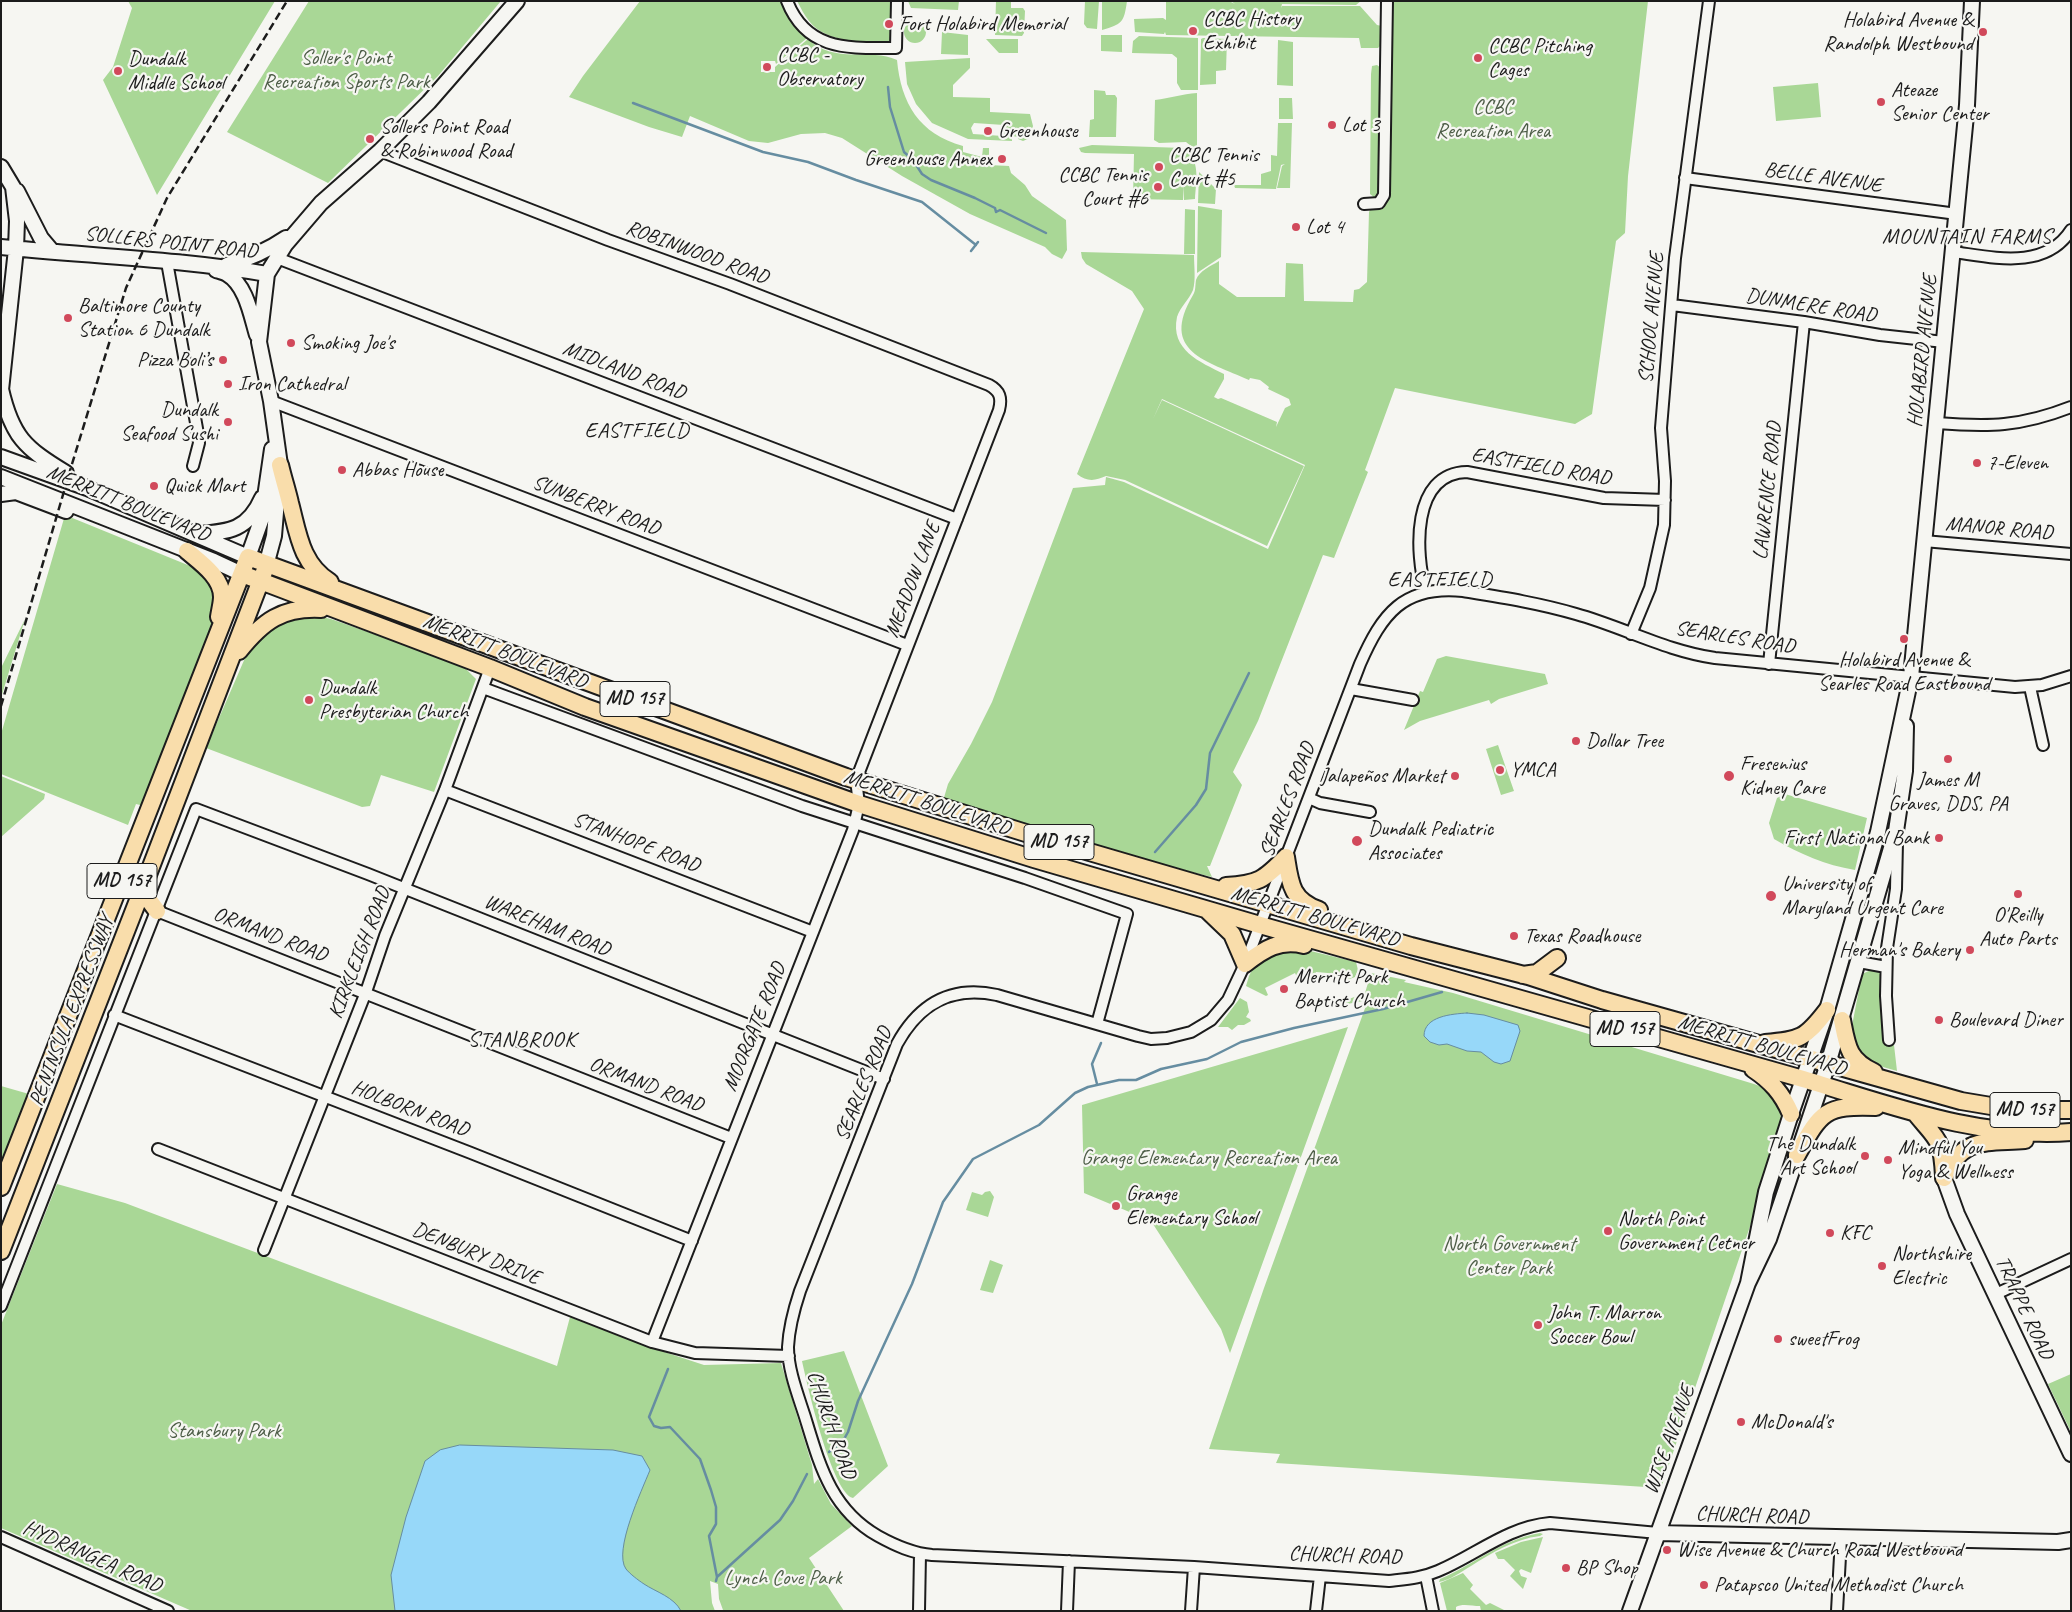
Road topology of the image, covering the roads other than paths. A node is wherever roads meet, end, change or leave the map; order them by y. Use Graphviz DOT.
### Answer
graph roads {
  1 [pos="516,1"];
  2 [pos="787,1"];
  3 [pos="897,1"];
  4 [pos="1387,1"];
  5 [pos="1710,1"];
  6 [pos="1972,1"];
  7 [pos="380,151"];
  8 [pos="1,167"];
  9 [pos="1685,178"];
  10 [pos="13,188"];
  11 [pos="1364,204"];
  12 [pos="1957,214"];
  13 [pos="2071,230"];
  14 [pos="295,233"];
  15 [pos="1,247"];
  16 [pos="16,248"];
  17 [pos="52,250"];
  18 [pos="1952,252"];
  19 [pos="277,258"];
  20 [pos="167,262"];
  21 [pos="203,265"];
  22 [pos="221,267"];
  23 [pos="267,274"];
  24 [pos="1672,305"];
  25 [pos="1804,322"];
  26 [pos="259,342"];
  27 [pos="1944,342"];
  28 [pos="1,389"];
  29 [pos="999,394"];
  30 [pos="271,401"];
  31 [pos="2071,407"];
  32 [pos="1936,423"];
  33 [pos="275,429"];
  34 [pos="1,457"];
  35 [pos="280,465"];
  36 [pos="1,466"];
  37 [pos="193,466"];
  38 [pos="1,477"];
  39 [pos="267,486"];
  40 [pos="87,488"];
  41 [pos="1,494"];
  42 [pos="1664,500"];
  43 [pos="126,505"];
  44 [pos="101,518"];
  45 [pos="957,519"];
  46 [pos="196,534"];
  47 [pos="1924,541"];
  48 [pos="187,550"];
  49 [pos="2071,554"];
  50 [pos="248,556"];
  51 [pos="267,562"];
  52 [pos="242,574"];
  53 [pos="261,582"];
  54 [pos="344,591"];
  55 [pos="1426,592"];
  56 [pos="332,609"];
  57 [pos="1631,634"];
  58 [pos="907,645"];
  59 [pos="214,647"];
  60 [pos="230,662"];
  61 [pos="1769,664"];
  62 [pos="490,668"];
  63 [pos="2071,676"];
  64 [pos="1911,677"];
  65 [pos="2030,687"];
  66 [pos="483,688"];
  67 [pos="1351,689"];
  68 [pos="1413,700"];
  69 [pos="1906,705"];
  70 [pos="198,744"];
  71 [pos="2043,745"];
  72 [pos="856,780"];
  73 [pos="445,790"];
  74 [pos="1309,798"];
  75 [pos="859,804"];
  76 [pos="1370,812"];
  77 [pos="855,823"];
  78 [pos="1896,831"];
  79 [pos="1286,856"];
  80 [pos="144,885"];
  81 [pos="1212,887"];
  82 [pos="404,889"];
  83 [pos="1269,902"];
  84 [pos="1205,908"];
  85 [pos="157,911"];
  86 [pos="1260,925"];
  87 [pos="104,927"];
  88 [pos="813,932"];
  89 [pos="1411,946"];
  90 [pos="1347,949"];
  91 [pos="1557,958"];
  92 [pos="1859,962"];
  93 [pos="1245,964"];
  94 [pos="1886,967"];
  95 [pos="1523,975"];
  96 [pos="366,992"];
  97 [pos="1828,1010"];
  98 [pos="114,1015"];
  99 [pos="1842,1020"];
  100 [pos="1097,1024"];
  101 [pos="772,1035"];
  102 [pos="1889,1040"];
  103 [pos="1756,1044"];
  104 [pos="1810,1059"];
  105 [pos="1742,1062"];
  106 [pos="1828,1064"];
  107 [pos="884,1079"];
  108 [pos="1803,1079"];
  109 [pos="1821,1084"];
  110 [pos="1908,1087"];
  111 [pos="324,1096"];
  112 [pos="1899,1109"];
  113 [pos="2071,1110"];
  114 [pos="1791,1114"];
  115 [pos="1916,1114"];
  116 [pos="2066,1130"];
  117 [pos="731,1138"];
  118 [pos="158,1150"];
  119 [pos="1797,1155"];
  120 [pos="1944,1178"];
  121 [pos="1,1187"];
  122 [pos="284,1198"];
  123 [pos="692,1241"];
  124 [pos="264,1250"];
  125 [pos="1,1251"];
  126 [pos="2071,1259"];
  127 [pos="1748,1283"];
  128 [pos="1996,1294"];
  129 [pos="1,1306"];
  130 [pos="652,1342"];
  131 [pos="789,1356"];
  132 [pos="2071,1454"];
  133 [pos="1658,1533"];
  134 [pos="1,1537"];
  135 [pos="1841,1538"];
  136 [pos="2066,1542"];
  137 [pos="920,1554"];
  138 [pos="1069,1561"];
  139 [pos="1194,1567"];
  140 [pos="1320,1576"];
  141 [pos="1426,1576"];
  142 [pos="168,1611"];
  143 [pos="918,1611"];
  144 [pos="1067,1611"];
  145 [pos="1191,1611"];
  146 [pos="1316,1611"];
  147 [pos="1433,1611"];
  148 [pos="1630,1611"];
  149 [pos="1837,1611"];
  1 -- 7 [label="main road, SOLLERS POINT ROAD"];
  2 -- 3 [label="street"];
  4 -- 11 [label="street"];
  5 -- 9 [label="street, SCHOOL AVENUE"];
  6 -- 12 [label="main road, HOLABIRD AVENUE"];
  7 -- 14 [label="main road, SOLLERS POINT ROAD"];
  7 -- 29 [label="street, ROBINWOOD ROAD"];
  8 -- 10 [label="main road"];
  9 -- 12 [label="street, BELLE AVENUE"];
  9 -- 24 [label="street, SCHOOL AVENUE"];
  10 -- 16 [label="main road"];
  10 -- 17 [label="main road"];
  12 -- 18 [label="main road, HOLABIRD AVENUE"];
  13 -- 18 [label="street"];
  14 -- 19 [label="main road, SOLLERS POINT ROAD"];
  14 -- 22 [label="main road"];
  15 -- 16 [label="main road, SOLLERS POINT ROAD"];
  16 -- 17 [label="main road, SOLLERS POINT ROAD"];
  16 -- 28 [label="main road"];
  17 -- 20 [label="main road, SOLLERS POINT ROAD"];
  18 -- 27 [label="main road, HOLABIRD AVENUE"];
  19 -- 23 [label="main road, SOLLERS POINT ROAD"];
  19 -- 45 [label="street, MIDLAND ROAD"];
  20 -- 21 [label="main road, SOLLERS POINT ROAD"];
  20 -- 37 [label="street"];
  21 -- 22 [label="main road, SOLLERS POINT ROAD"];
  21 -- 26 [label="main road"];
  22 -- 23 [label="main road, SOLLERS POINT ROAD"];
  23 -- 26 [label="main road"];
  24 -- 25 [label="street, DUNMERE ROAD"];
  24 -- 42 [label="street, SCHOOL AVENUE"];
  25 -- 27 [label="street, DUNMERE ROAD"];
  25 -- 61 [label="street, LAWRENCE ROAD"];
  26 -- 30 [label="main road"];
  27 -- 32 [label="main road, HOLABIRD AVENUE"];
  28 -- 40 [label="main road"];
  29 -- 45 [label="street, MEADOW LANE"];
  30 -- 33 [label="main road"];
  30 -- 58 [label="street, SUNBERRY ROAD"];
  31 -- 32 [label="street"];
  32 -- 47 [label="main road, HOLABIRD AVENUE"];
  33 -- 35 [label="main road"];
  33 -- 39 [label="main road"];
  34 -- 40 [label="main road, MERRITT BOULEVARD"];
  35 -- 51 [label="main road"];
  35 -- 54 [label="main road"];
  36 -- 43 [label="main road"];
  38 -- 44 [label="main road, MERRITT BOULEVARD"];
  39 -- 46 [label="main road"];
  39 -- 50 [label="main road"];
  40 -- 43 [label="main road, MERRITT BOULEVARD"];
  41 -- 44 [label="main road"];
  42 -- 55 [label="street, EASTFIELD ROAD"];
  42 -- 57 [label="street, SCHOOL AVENUE"];
  43 -- 46 [label="main road, MERRITT BOULEVARD"];
  44 -- 48 [label="main road, MERRITT BOULEVARD"];
  45 -- 58 [label="street, MEADOW LANE"];
  46 -- 50 [label="main road, MERRITT BOULEVARD"];
  47 -- 49 [label="street, MANOR ROAD"];
  47 -- 64 [label="main road, HOLABIRD AVENUE"];
  48 -- 52 [label="main road, MERRITT BOULEVARD"];
  48 -- 59 [label="main road"];
  50 -- 51 [label="main road, MERRITT BOULEVARD / MD 157"];
  50 -- 52 [label="main road, PENINSULA EXPRESSWAY / MD 157"];
  51 -- 53 [label="main road, PENINSULA EXPRESSWAY"];
  51 -- 54 [label="main road, MERRITT BOULEVARD / MD 157"];
  52 -- 53 [label="main road, MERRITT BOULEVARD"];
  52 -- 59 [label="main road, PENINSULA EXPRESSWAY / MD 157"];
  53 -- 56 [label="main road, MERRITT BOULEVARD"];
  53 -- 60 [label="main road, PENINSULA EXPRESSWAY"];
  54 -- 72 [label="main road, MERRITT BOULEVARD / MD 157"];
  55 -- 57 [label="street, SEARLES ROAD"];
  55 -- 67 [label="street, SEARLES ROAD"];
  56 -- 60 [label="main road, MD 157"];
  56 -- 62 [label="main road, MERRITT BOULEVARD / MD 157"];
  57 -- 61 [label="street, SEARLES ROAD"];
  58 -- 72 [label="street, MEADOW LANE"];
  59 -- 87 [label="main road, PENINSULA EXPRESSWAY / MD 157"];
  60 -- 70 [label="main road, PENINSULA EXPRESSWAY / MD 157"];
  61 -- 64 [label="street, SEARLES ROAD"];
  62 -- 66 [label="street, KIRKLEIGH ROAD"];
  62 -- 75 [label="main road, MERRITT BOULEVARD / MD 157"];
  63 -- 65 [label="street, SEARLES ROAD"];
  64 -- 65 [label="street, SEARLES ROAD"];
  64 -- 69 [label="main road, HOLABIRD AVENUE"];
  65 -- 71 [label="street"];
  66 -- 73 [label="street, KIRKLEIGH ROAD"];
  66 -- 77 [label="street, MERRITT BOULEVARD"];
  67 -- 68 [label="street"];
  67 -- 74 [label="street, SEARLES ROAD"];
  69 -- 78 [label="main road, HOLABIRD AVENUE"];
  69 -- 97 [label="main road, HOLABIRD AVENUE"];
  70 -- 80 [label="main road, PENINSULA EXPRESSWAY / MD 157"];
  70 -- 87 [label="main road"];
  72 -- 75 [label="street, MOORGATE ROAD"];
  72 -- 81 [label="main road, MERRITT BOULEVARD / MD 157"];
  73 -- 82 [label="street, KIRKLEIGH ROAD"];
  73 -- 88 [label="street, STANHOPE ROAD"];
  74 -- 76 [label="street"];
  74 -- 79 [label="street, SEARLES ROAD"];
  75 -- 77 [label="street, MOORGATE ROAD"];
  75 -- 84 [label="main road, MERRITT BOULEVARD / MD 157"];
  77 -- 88 [label="street, MOORGATE ROAD"];
  77 -- 100 [label="street, MERRITT BOULEVARD"];
  78 -- 92 [label="main road, HOLABIRD AVENUE"];
  78 -- 94 [label="street"];
  79 -- 81 [label="main road"];
  79 -- 83 [label="street, SEARLES ROAD"];
  79 -- 89 [label="main road"];
  80 -- 85 [label="main road"];
  80 -- 125 [label="main road, PENINSULA EXPRESSWAY / MD 157"];
  81 -- 83 [label="main road, MERRITT BOULEVARD / MD 157"];
  82 -- 85 [label="street, WAREHAM ROAD"];
  82 -- 96 [label="street, KIRKLEIGH ROAD"];
  82 -- 101 [label="street, WAREHAM ROAD"];
  83 -- 86 [label="street, SEARLES ROAD"];
  83 -- 89 [label="main road, MERRITT BOULEVARD / MD 157"];
  84 -- 86 [label="main road, MERRITT BOULEVARD / MD 157"];
  84 -- 93 [label="main road"];
  85 -- 96 [label="street, ORMAND ROAD"];
  85 -- 98 [label="street"];
  86 -- 90 [label="main road, MERRITT BOULEVARD / MD 157"];
  86 -- 93 [label="street, SEARLES ROAD"];
  87 -- 121 [label="main road, PENINSULA EXPRESSWAY / MD 157"];
  88 -- 101 [label="street, MOORGATE ROAD"];
  89 -- 95 [label="main road, MERRITT BOULEVARD / MD 157"];
  90 -- 93 [label="main road"];
  90 -- 105 [label="main road, MERRITT BOULEVARD / MD 157"];
  91 -- 95 [label="main road"];
  92 -- 94 [label="street"];
  92 -- 99 [label="main road, HOLABIRD AVENUE"];
  93 -- 100 [label="street, SEARLES ROAD"];
  94 -- 102 [label="street"];
  95 -- 103 [label="main road, MERRITT BOULEVARD / MD 157"];
  96 -- 111 [label="street, KIRKLEIGH ROAD"];
  96 -- 117 [label="street, ORMAND ROAD"];
  97 -- 103 [label="main road"];
  97 -- 104 [label="main road, HOLABIRD AVENUE"];
  98 -- 111 [label="street, HOLBORN ROAD"];
  98 -- 129 [label="street"];
  99 -- 106 [label="main road, HOLABIRD AVENUE"];
  99 -- 110 [label="main road"];
  100 -- 107 [label="street, SEARLES ROAD"];
  101 -- 107 [label="street, WAREHAM ROAD"];
  101 -- 117 [label="street, MOORGATE ROAD"];
  103 -- 104 [label="main road, MERRITT BOULEVARD / MD 157"];
  104 -- 106 [label="main road, MERRITT BOULEVARD / MD 157"];
  104 -- 108 [label="main road, HOLABIRD AVENUE"];
  105 -- 108 [label="main road, MERRITT BOULEVARD / MD 157"];
  105 -- 114 [label="main road"];
  106 -- 109 [label="main road, WISE AVENUE"];
  106 -- 110 [label="main road, MERRITT BOULEVARD / MD 157"];
  107 -- 131 [label="street, SEARLES ROAD"];
  108 -- 109 [label="main road, MERRITT BOULEVARD / MD 157"];
  108 -- 114 [label="main road, WISE AVENUE"];
  109 -- 112 [label="main road, MERRITT BOULEVARD / MD 157"];
  109 -- 119 [label="main road, WISE AVENUE"];
  110 -- 113 [label="main road, MERRITT BOULEVARD / MD 157"];
  111 -- 122 [label="street, KIRKLEIGH ROAD"];
  111 -- 123 [label="street, HOLBORN ROAD"];
  112 -- 115 [label="main road, MERRITT BOULEVARD / MD 157"];
  112 -- 119 [label="main road"];
  114 -- 127 [label="main road, WISE AVENUE"];
  115 -- 116 [label="main road, MERRITT BOULEVARD / MD 157"];
  115 -- 120 [label="main road"];
  116 -- 120 [label="main road"];
  117 -- 123 [label="street, MOORGATE ROAD"];
  118 -- 122 [label="street, DENBURY DRIVE"];
  119 -- 127 [label="main road, WISE AVENUE"];
  120 -- 128 [label="main road, TRAPPE ROAD"];
  122 -- 124 [label="street, KIRKLEIGH ROAD"];
  122 -- 130 [label="street, DENBURY DRIVE"];
  123 -- 130 [label="street, MOORGATE ROAD"];
  126 -- 128 [label="street"];
  127 -- 133 [label="main road, WISE AVENUE"];
  128 -- 132 [label="main road, TRAPPE ROAD"];
  130 -- 131 [label="street, DENBURY DRIVE"];
  131 -- 137 [label="street, CHURCH ROAD"];
  133 -- 135 [label="main road, CHURCH ROAD"];
  133 -- 141 [label="street, CHURCH ROAD"];
  133 -- 148 [label="main road, WISE AVENUE"];
  134 -- 142 [label="street, HYDRANGEA ROAD"];
  135 -- 136 [label="main road, CHURCH ROAD"];
  135 -- 149 [label="street"];
  137 -- 138 [label="street, CHURCH ROAD"];
  137 -- 143 [label="street"];
  138 -- 139 [label="street, CHURCH ROAD"];
  138 -- 144 [label="street"];
  139 -- 140 [label="street, CHURCH ROAD"];
  139 -- 145 [label="street"];
  140 -- 141 [label="street, CHURCH ROAD"];
  140 -- 146 [label="street"];
  141 -- 147 [label="street"];
}
